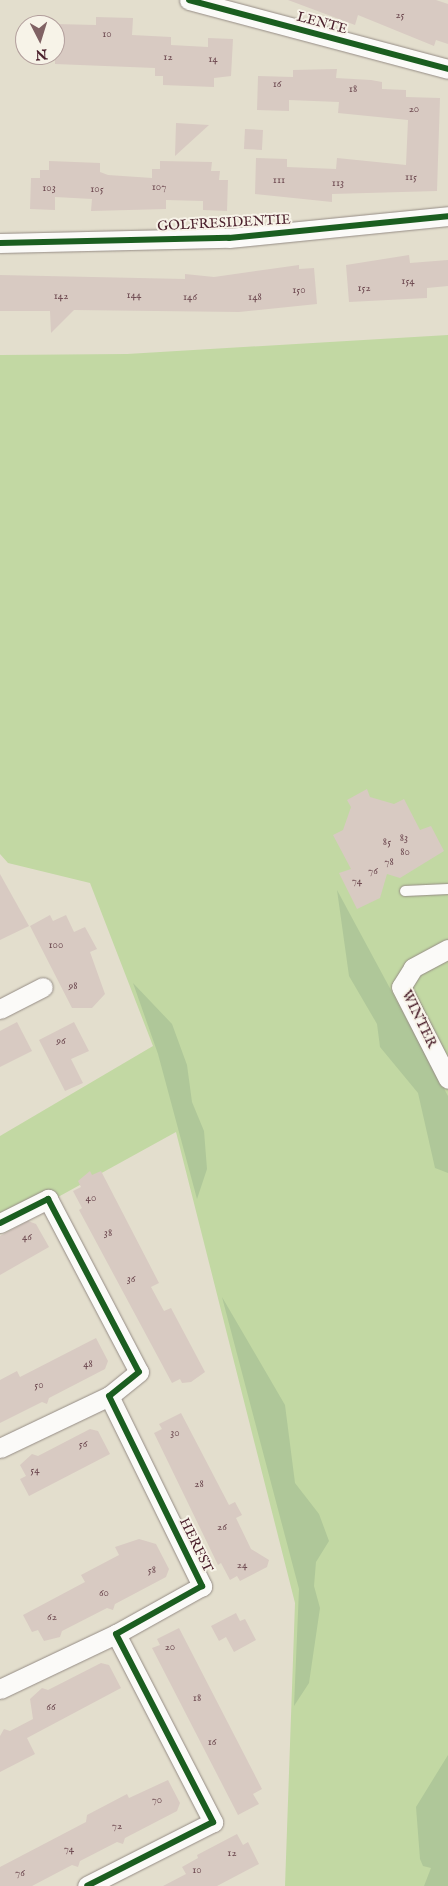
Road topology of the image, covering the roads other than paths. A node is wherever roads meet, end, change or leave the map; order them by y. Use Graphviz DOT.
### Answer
graph roads {
  1 [pos="189,0"];
  2 [pos="448,69"];
  3 [pos="448,216"];
  4 [pos="0,243"];
  5 [pos="448,889"];
  6 [pos="404,892"];
  7 [pos="448,949"];
  8 [pos="42,987"];
  9 [pos="0,1008"];
  10 [pos="441,1050"];
  11 [pos="448,1079"];
  12 [pos="0,1224"];
  13 [pos="109,1396"];
  14 [pos="0,1448"];
  15 [pos="116,1634"];
  16 [pos="0,1689"];
  17 [pos="87,1886"];
  1 -- 2 [label="street, LENTE"];
  3 -- 4 [label="street, GOLFRESIDENTIE"];
  5 -- 6 [label="lane"];
  7 -- 10 [label="street, WINTER"];
  8 -- 9 [label="street"];
  10 -- 11 [label="street, WINTER"];
  12 -- 13 [label="street"];
  13 -- 14 [label="street"];
  13 -- 15 [label="street, HERFST"];
  15 -- 16 [label="street, HERFST"];
  15 -- 17 [label="street"];
}
